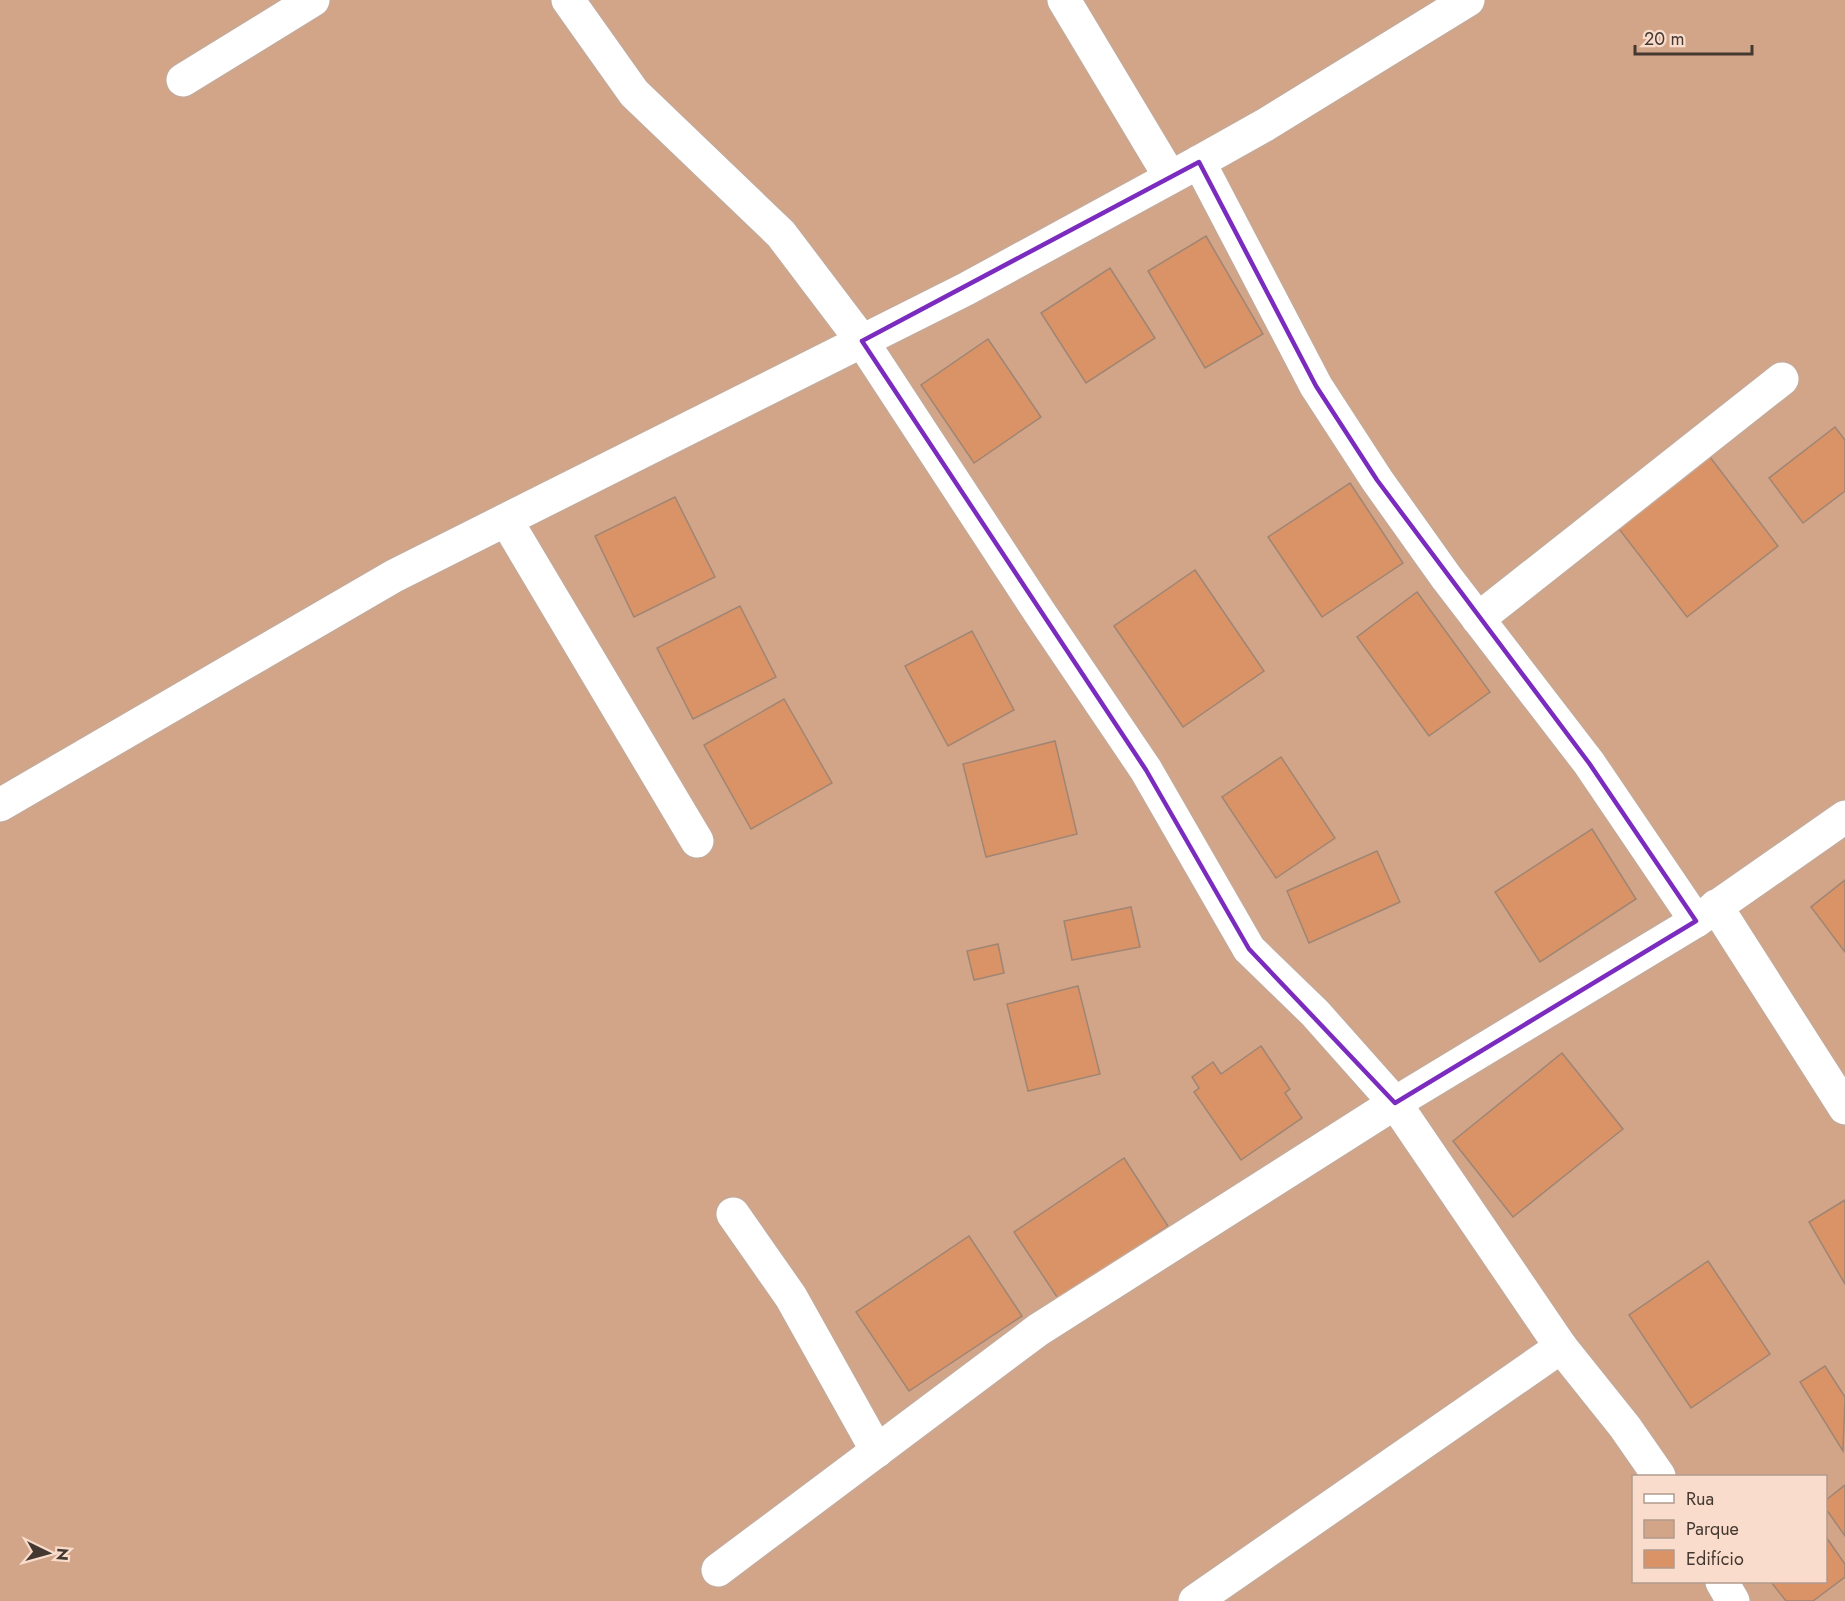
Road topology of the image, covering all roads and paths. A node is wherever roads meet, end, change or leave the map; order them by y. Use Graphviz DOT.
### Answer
graph roads {
  1 [pos="313,0"];
  2 [pos="568,0"];
  3 [pos="1065,0"];
  4 [pos="1468,0"];
  5 [pos="183,80"];
  6 [pos="1198,162"];
  7 [pos="1170,177"];
  8 [pos="862,341"];
  9 [pos="1782,379"];
  10 [pos="506,520"];
  11 [pos="1478,619"];
  12 [pos="0,806"];
  13 [pos="1845,817"];
  14 [pos="697,841"];
  15 [pos="1706,913"];
  16 [pos="1395,1103"];
  17 [pos="1845,1108"];
  18 [pos="733,1214"];
  19 [pos="1561,1347"];
  20 [pos="877,1451"];
  21 [pos="1658,1475"];
  22 [pos="718,1570"];
  23 [pos="1723,1583"];
  24 [pos="1195,1601"];
  25 [pos="1733,1601"];
  1 -- 5 [label="street"];
  2 -- 8 [label="street"];
  3 -- 7 [label="street"];
  4 -- 6 [label="street"];
  6 -- 7 [label="street"];
  6 -- 11 [label="street"];
  7 -- 8 [label="street"];
  8 -- 10 [label="street"];
  8 -- 16 [label="street"];
  9 -- 11 [label="street"];
  10 -- 12 [label="street"];
  10 -- 14 [label="street"];
  11 -- 15 [label="street"];
  13 -- 15 [label="street"];
  15 -- 16 [label="street"];
  15 -- 17 [label="street"];
  16 -- 19 [label="street"];
  16 -- 20 [label="street"];
  18 -- 20 [label="street"];
  19 -- 21 [label="street"];
  19 -- 24 [label="street"];
  20 -- 22 [label="street"];
  23 -- 25 [label="street"];
}
